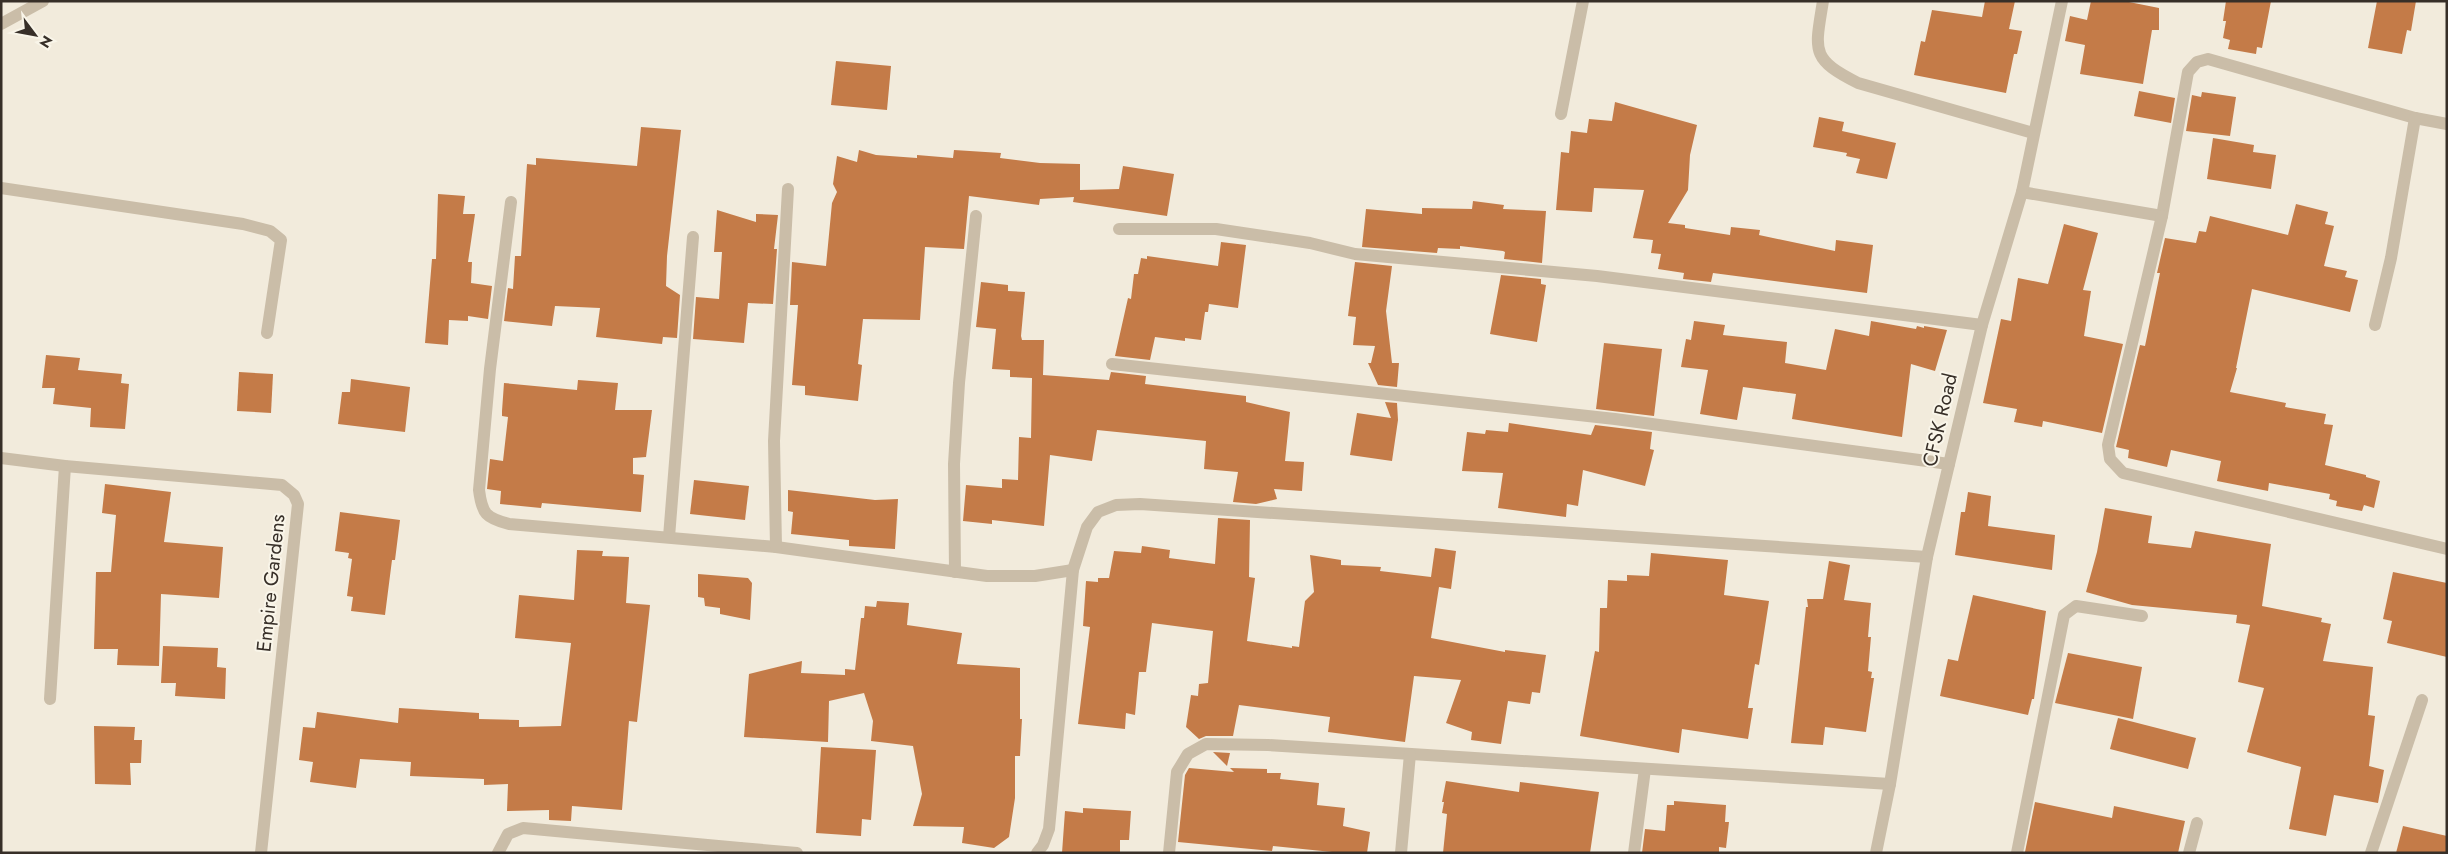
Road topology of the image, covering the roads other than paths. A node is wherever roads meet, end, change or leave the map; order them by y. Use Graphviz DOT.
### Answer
graph roads {
  1 [pos="43,1"];
  2 [pos="1583,1"];
  3 [pos="1823,1"];
  4 [pos="2062,1"];
  5 [pos="1,24"];
  6 [pos="1561,114"];
  7 [pos="2415,118"];
  8 [pos="2447,124"];
  9 [pos="2033,132"];
  10 [pos="1,188"];
  11 [pos="788,189"];
  12 [pos="2022,192"];
  13 [pos="511,202"];
  14 [pos="976,216"];
  15 [pos="2162,216"];
  16 [pos="1119,229"];
  17 [pos="693,237"];
  18 [pos="1982,325"];
  19 [pos="2375,325"];
  20 [pos="267,333"];
  21 [pos="1112,364"];
  22 [pos="1,458"];
  23 [pos="1949,464"];
  24 [pos="65,466"];
  25 [pos="669,537"];
  26 [pos="776,547"];
  27 [pos="2447,548"];
  28 [pos="1927,557"];
  29 [pos="1073,570"];
  30 [pos="955,572"];
  31 [pos="2142,616"];
  32 [pos="50,699"];
  33 [pos="2422,700"];
  34 [pos="1410,754"];
  35 [pos="1645,769"];
  36 [pos="1890,784"];
  37 [pos="2197,823"];
  38 [pos="740,850"];
  39 [pos="261,853"];
  40 [pos="498,853"];
  41 [pos="798,853"];
  42 [pos="1037,853"];
  43 [pos="1169,853"];
  44 [pos="1401,853"];
  45 [pos="1634,853"];
  46 [pos="1876,853"];
  47 [pos="2017,853"];
  48 [pos="2188,853"];
  49 [pos="2371,853"];
  1 -- 5 [label="street"];
  2 -- 6 [label="street"];
  3 -- 9 [label="street"];
  4 -- 9 [label="street, CFSK Road"];
  7 -- 8 [label="street"];
  7 -- 15 [label="street"];
  7 -- 19 [label="street"];
  9 -- 12 [label="street, CFSK Road"];
  10 -- 20 [label="street"];
  11 -- 26 [label="street"];
  12 -- 15 [label="street"];
  12 -- 18 [label="street, CFSK Road"];
  13 -- 25 [label="street"];
  14 -- 30 [label="street"];
  15 -- 27 [label="street"];
  16 -- 18 [label="street"];
  17 -- 25 [label="street"];
  18 -- 23 [label="street, CFSK Road"];
  21 -- 23 [label="street"];
  22 -- 24 [label="street, Empire Gardens"];
  23 -- 28 [label="street, CFSK Road"];
  24 -- 32 [label="street"];
  24 -- 39 [label="street, Empire Gardens"];
  25 -- 26 [label="street"];
  26 -- 30 [label="street"];
  28 -- 29 [label="street"];
  28 -- 36 [label="street, CFSK Road"];
  29 -- 30 [label="street"];
  29 -- 42 [label="street"];
  31 -- 47 [label="street"];
  33 -- 49 [label="street"];
  34 -- 35 [label="street"];
  34 -- 43 [label="street"];
  34 -- 44 [label="street"];
  35 -- 36 [label="street"];
  35 -- 45 [label="street"];
  36 -- 46 [label="street, CFSK Road"];
  37 -- 48 [label="street"];
  38 -- 40 [label="street"];
  38 -- 41 [label="street"];
}
